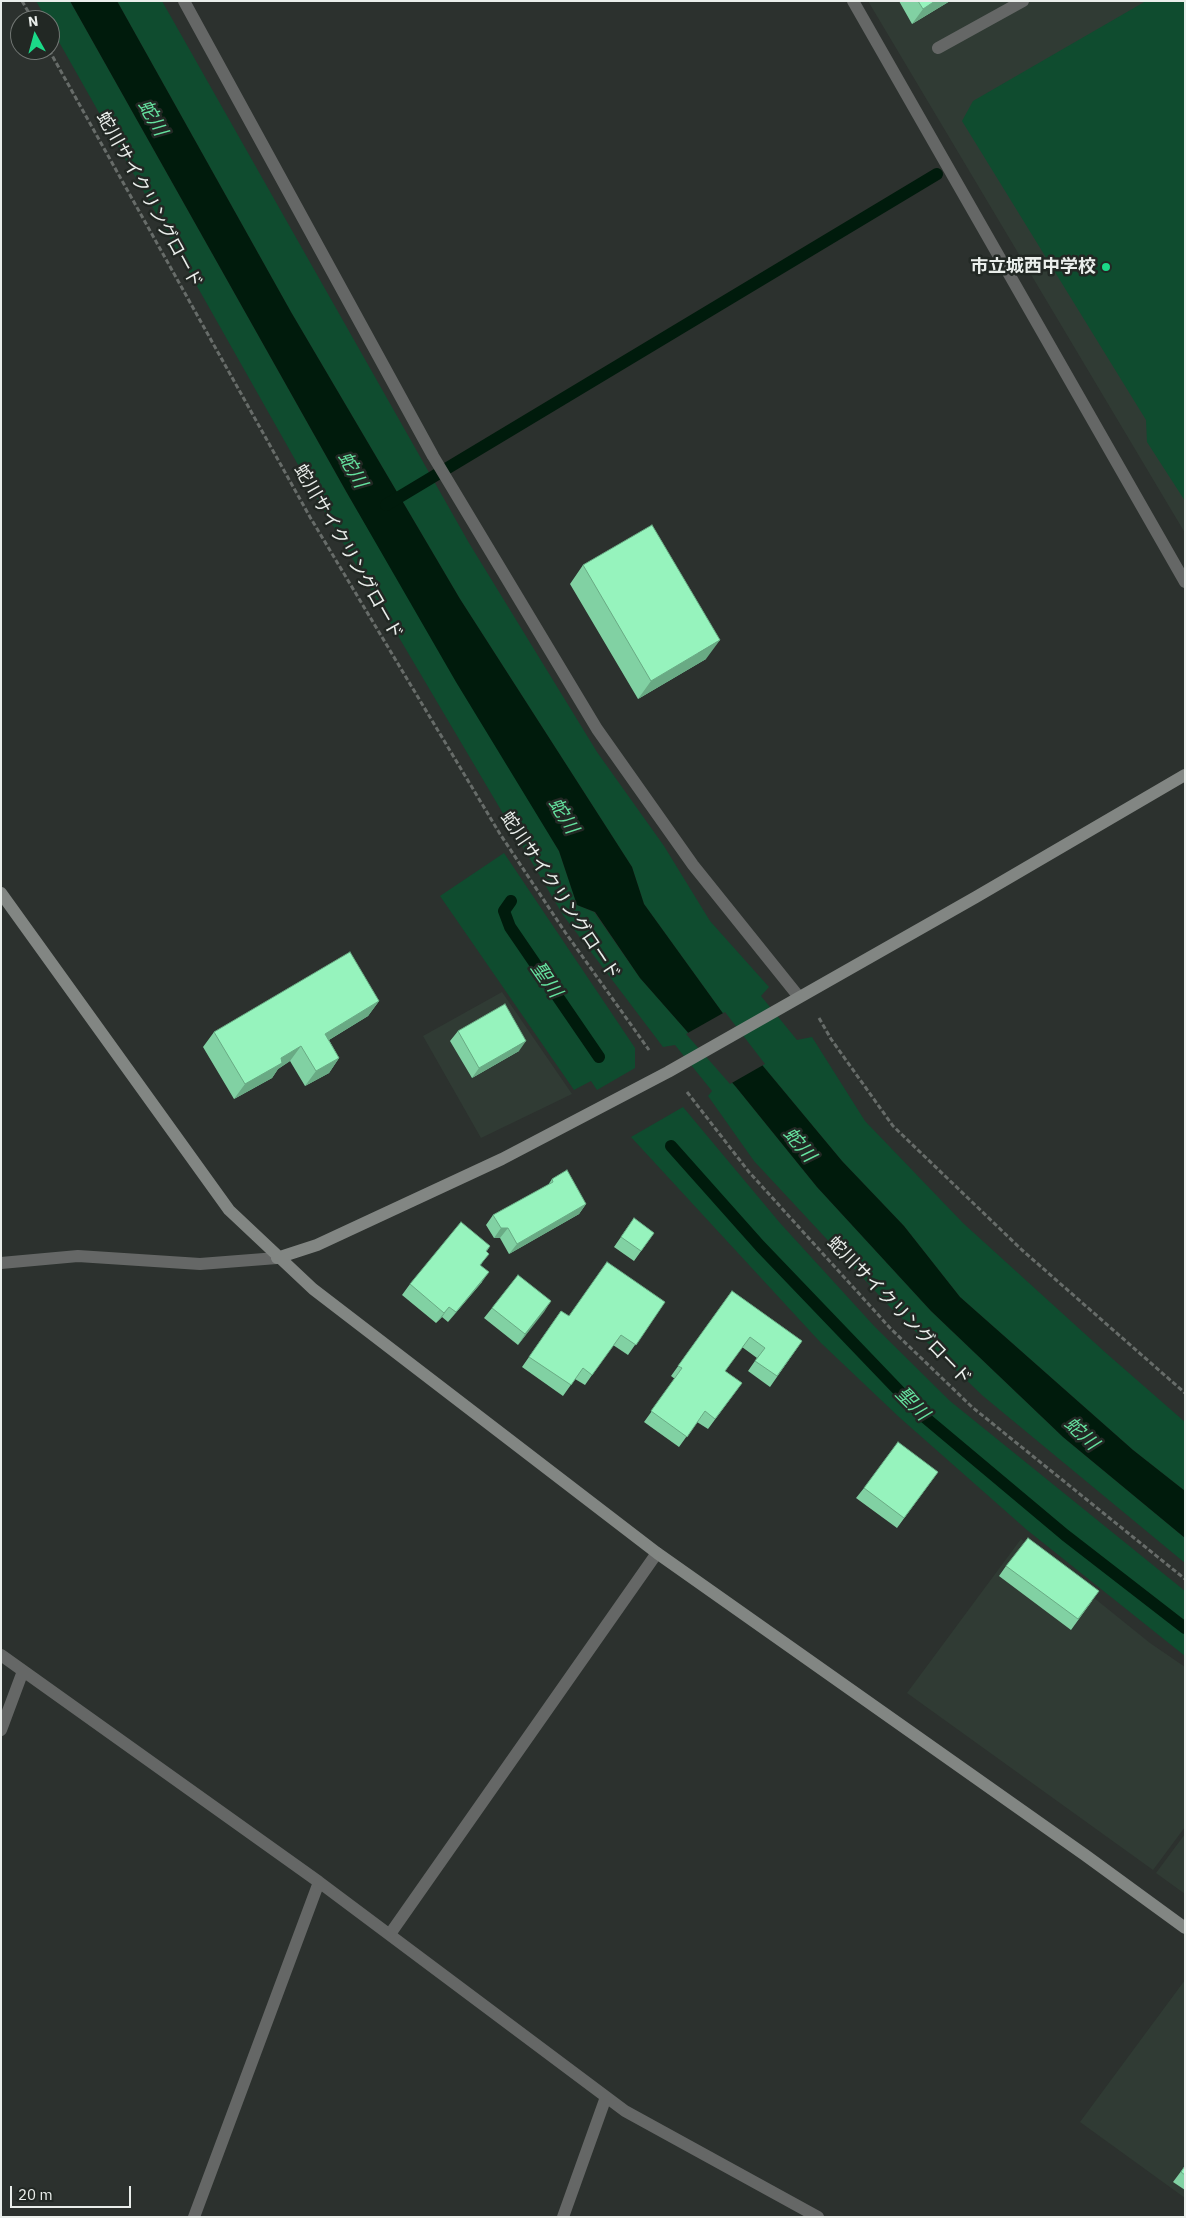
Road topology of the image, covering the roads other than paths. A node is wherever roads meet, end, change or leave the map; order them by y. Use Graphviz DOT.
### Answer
graph roads {
  1 [pos="184,1"];
  2 [pos="853,1"];
  3 [pos="1023,1"];
  4 [pos="938,48"];
  5 [pos="1185,582"];
  6 [pos="1185,774"];
  7 [pos="1,893"];
  8 [pos="799,997"];
  9 [pos="277,1258"];
  10 [pos="1,1264"];
  11 [pos="657,1553"];
  12 [pos="1,1655"];
  13 [pos="23,1670"];
  14 [pos="1,1730"];
  15 [pos="320,1882"];
  16 [pos="1185,1928"];
  17 [pos="390,1934"];
  18 [pos="606,2097"];
  19 [pos="194,2217"];
  20 [pos="563,2217"];
  21 [pos="818,2217"];
  1 -- 8 [label="street"];
  2 -- 5 [label="street"];
  3 -- 4 [label="street"];
  6 -- 8 [label="street"];
  7 -- 9 [label="street"];
  8 -- 9 [label="street"];
  9 -- 10 [label="street"];
  9 -- 11 [label="street"];
  11 -- 16 [label="street"];
  11 -- 17 [label="street"];
  12 -- 13 [label="street"];
  13 -- 14 [label="street"];
  13 -- 15 [label="street"];
  15 -- 17 [label="street"];
  15 -- 19 [label="street"];
  17 -- 18 [label="street"];
  18 -- 20 [label="street"];
  18 -- 21 [label="street"];
}
